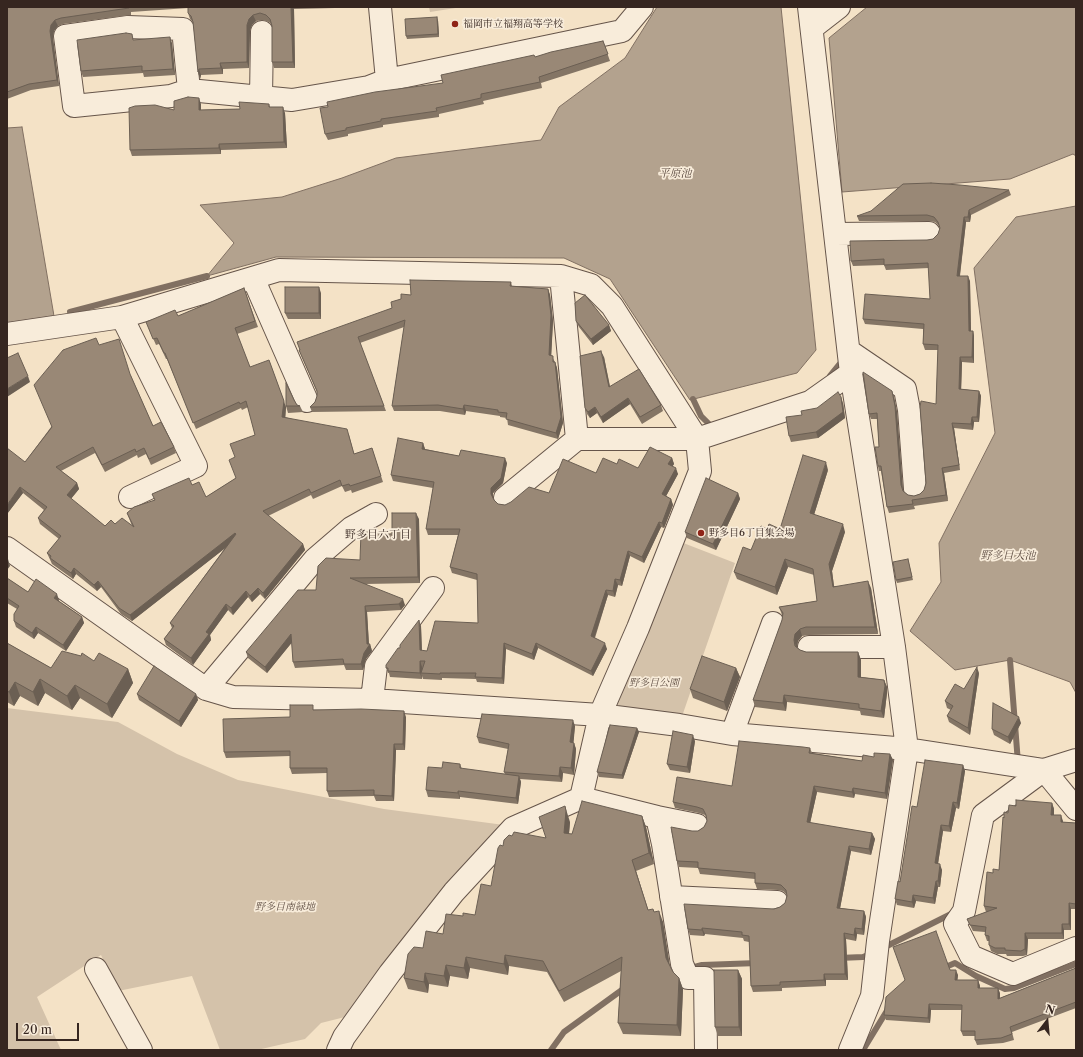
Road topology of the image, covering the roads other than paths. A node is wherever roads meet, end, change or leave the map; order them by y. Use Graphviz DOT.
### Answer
graph roads {
  1 [pos="380,7"];
  2 [pos="642,7"];
  3 [pos="809,7"];
  4 [pos="839,7"];
  5 [pos="812,28"];
  6 [pos="262,32"];
  7 [pos="387,80"];
  8 [pos="189,90"];
  9 [pos="261,98"];
  10 [pos="929,233"];
  11 [pos="836,234"];
  12 [pos="561,276"];
  13 [pos="253,278"];
  14 [pos="122,317"];
  15 [pos="7,334"];
  16 [pos="849,351"];
  17 [pos="851,373"];
  18 [pos="307,401"];
  19 [pos="577,439"];
  20 [pos="697,439"];
  21 [pos="915,489"];
  22 [pos="130,497"];
  23 [pos="505,498"];
  24 [pos="376,514"];
  25 [pos="7,548"];
  26 [pos="433,588"];
  27 [pos="773,623"];
  28 [pos="809,646"];
  29 [pos="894,646"];
  30 [pos="206,690"];
  31 [pos="372,700"];
  32 [pos="600,715"];
  33 [pos="732,734"];
  34 [pos="907,749"];
  35 [pos="1076,760"];
  36 [pos="1044,770"];
  37 [pos="581,798"];
  38 [pos="1076,809"];
  39 [pos="657,817"];
  40 [pos="697,825"];
  41 [pos="672,897"];
  42 [pos="777,902"];
  43 [pos="1076,948"];
  44 [pos="96,969"];
  45 [pos="141,1050"];
  46 [pos="338,1050"];
  47 [pos="706,1050"];
  48 [pos="850,1050"];
  1 -- 7 [label="street"];
  2 -- 7 [label="street"];
  3 -- 5 [label="street"];
  4 -- 5 [label="street"];
  5 -- 11 [label="street"];
  6 -- 9 [label="street"];
  7 -- 9 [label="street"];
  8 -- 8 [label="street"];
  8 -- 9 [label="street"];
  10 -- 11 [label="street"];
  11 -- 16 [label="street"];
  12 -- 13 [label="street"];
  12 -- 19 [label="street"];
  12 -- 20 [label="street"];
  13 -- 14 [label="street"];
  13 -- 18 [label="street"];
  14 -- 15 [label="street"];
  14 -- 22 [label="street"];
  16 -- 17 [label="street"];
  16 -- 21 [label="street"];
  17 -- 20 [label="street"];
  17 -- 29 [label="street"];
  19 -- 20 [label="street"];
  19 -- 23 [label="street"];
  20 -- 32 [label="street"];
  24 -- 30 [label="street"];
  25 -- 30 [label="street"];
  26 -- 31 [label="street"];
  27 -- 33 [label="street"];
  28 -- 29 [label="street"];
  29 -- 34 [label="street"];
  30 -- 31 [label="street"];
  31 -- 32 [label="street"];
  32 -- 33 [label="street"];
  32 -- 37 [label="street"];
  33 -- 34 [label="street"];
  34 -- 36 [label="street"];
  34 -- 48 [label="street"];
  35 -- 36 [label="street"];
  36 -- 38 [label="street"];
  36 -- 43 [label="street"];
  37 -- 39 [label="street"];
  37 -- 46 [label="street"];
  39 -- 40 [label="street"];
  39 -- 41 [label="street"];
  41 -- 42 [label="street"];
  41 -- 47 [label="street"];
  44 -- 45 [label="street"];
}
